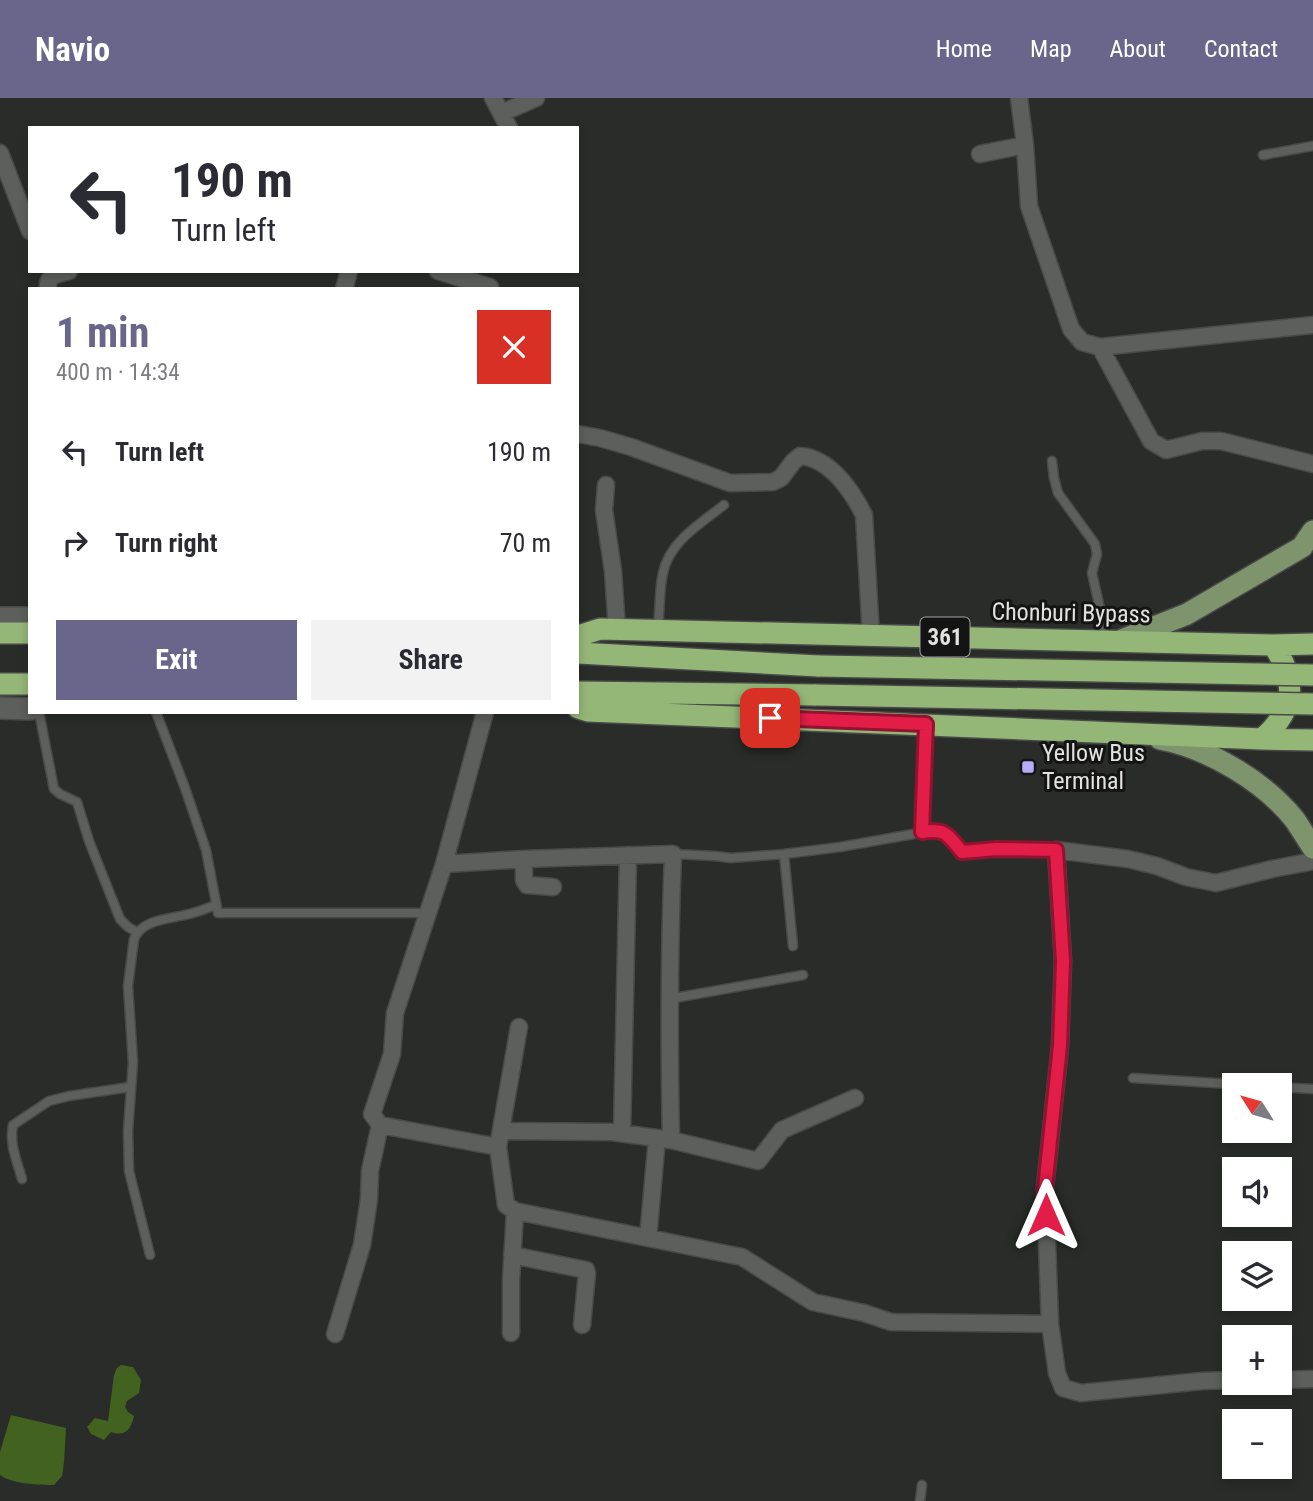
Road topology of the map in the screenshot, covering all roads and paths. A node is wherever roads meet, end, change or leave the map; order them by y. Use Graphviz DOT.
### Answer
graph roads {
  1 [pos="494,98"];
  2 [pos="536,98"];
  3 [pos="1018,98"];
  4 [pos="505,120"];
  5 [pos="1026,145"];
  6 [pos="1313,146"];
  7 [pos="0,153"];
  8 [pos="980,154"];
  9 [pos="1263,155"];
  10 [pos="28,226"];
  11 [pos="448,273"];
  12 [pos="491,282"];
  13 [pos="1313,325"];
  14 [pos="1100,347"];
  15 [pos="579,434"];
  16 [pos="1052,461"];
  17 [pos="1313,464"];
  18 [pos="606,485"];
  19 [pos="724,505"];
  20 [pos="1313,531"];
  21 [pos="0,618"];
  22 [pos="28,618"];
  23 [pos="617,630"];
  24 [pos="658,631"];
  25 [pos="0,633"];
  26 [pos="28,633"];
  27 [pos="579,636"];
  28 [pos="871,636"];
  29 [pos="1114,640"];
  30 [pos="1313,644"];
  31 [pos="1273,645"];
  32 [pos="579,653"];
  33 [pos="1313,675"];
  34 [pos="0,684"];
  35 [pos="28,684"];
  36 [pos="579,692"];
  37 [pos="1313,704"];
  38 [pos="0,708"];
  39 [pos="579,708"];
  40 [pos="28,709"];
  41 [pos="39,714"];
  42 [pos="157,714"];
  43 [pos="484,714"];
  44 [pos="926,724"];
  45 [pos="1126,734"];
  46 [pos="1262,739"];
  47 [pos="1313,740"];
  48 [pos="922,832"];
  49 [pos="1313,848"];
  50 [pos="1056,850"];
  51 [pos="673,854"];
  52 [pos="784,854"];
  53 [pos="628,855"];
  54 [pos="524,859"];
  55 [pos="1313,861"];
  56 [pos="444,864"];
  57 [pos="552,887"];
  58 [pos="216,905"];
  59 [pos="428,913"];
  60 [pos="137,932"];
  61 [pos="793,946"];
  62 [pos="803,975"];
  63 [pos="669,999"];
  64 [pos="519,1027"];
  65 [pos="1133,1078"];
  66 [pos="1222,1083"];
  67 [pos="130,1087"];
  68 [pos="1292,1088"];
  69 [pos="1313,1089"];
  70 [pos="855,1098"];
  71 [pos="380,1125"];
  72 [pos="622,1133"];
  73 [pos="500,1139"];
  74 [pos="664,1139"];
  75 [pos="22,1179"];
  76 [pos="515,1211"];
  77 [pos="648,1238"];
  78 [pos="150,1255"];
  79 [pos="512,1255"];
  80 [pos="1050,1324"];
  81 [pos="582,1325"];
  82 [pos="511,1333"];
  83 [pos="335,1334"];
  84 [pos="1313,1379"];
  85 [pos="1292,1380"];
  86 [pos="1222,1381"];
  87 [pos="922,1485"];
  88 [pos="920,1501"];
  1 -- 4 [label="street"];
  2 -- 4 [label="street"];
  3 -- 5 [label="street"];
  5 -- 8 [label="street"];
  5 -- 14 [label="street"];
  6 -- 9 [label="lane"];
  7 -- 10 [label="street"];
  11 -- 12 [label="street"];
  13 -- 14 [label="street"];
  14 -- 17 [label="street"];
  15 -- 28 [label="street"];
  16 -- 29 [label="lane"];
  18 -- 23 [label="street"];
  19 -- 24 [label="lane"];
  20 -- 29 [label="main road"];
  21 -- 22 [label="main road"];
  23 -- 24 [label="highway, Chonburi Bypass / 361"];
  23 -- 27 [label="highway, Chonburi Bypass / 361"];
  24 -- 28 [label="highway, Chonburi Bypass / 361"];
  25 -- 26 [label="highway"];
  28 -- 29 [label="highway, Chonburi Bypass / 361"];
  29 -- 31 [label="highway, Chonburi Bypass / 361"];
  30 -- 31 [label="highway, Chonburi Bypass / 361"];
  31 -- 46 [label="highway"];
  32 -- 33 [label="highway, 361, bridge"];
  34 -- 35 [label="highway"];
  36 -- 37 [label="highway, bridge"];
  38 -- 40 [label="main road"];
  39 -- 44 [label="highway"];
  41 -- 60 [label="lane"];
  42 -- 58 [label="lane"];
  43 -- 56 [label="street"];
  44 -- 45 [label="highway"];
  44 -- 48 [label="lane"];
  45 -- 46 [label="highway"];
  45 -- 49 [label="main road"];
  46 -- 47 [label="highway"];
  48 -- 50 [label="lane"];
  48 -- 52 [label="lane"];
  50 -- 55 [label="street"];
  50 -- 80 [label="street"];
  51 -- 52 [label="lane"];
  51 -- 53 [label="street"];
  51 -- 63 [label="street"];
  52 -- 61 [label="lane"];
  53 -- 54 [label="street"];
  53 -- 72 [label="street"];
  54 -- 56 [label="street"];
  54 -- 57 [label="street"];
  56 -- 59 [label="street"];
  58 -- 59 [label="lane"];
  58 -- 60 [label="lane"];
  59 -- 71 [label="street"];
  60 -- 67 [label="lane"];
  62 -- 63 [label="lane"];
  63 -- 74 [label="street"];
  64 -- 73 [label="street"];
  65 -- 66 [label="lane"];
  67 -- 75 [label="lane"];
  67 -- 78 [label="lane"];
  68 -- 69 [label="lane"];
  70 -- 74 [label="street"];
  71 -- 73 [label="street"];
  71 -- 83 [label="street"];
  72 -- 73 [label="street"];
  72 -- 74 [label="street"];
  73 -- 76 [label="street"];
  74 -- 77 [label="street"];
  76 -- 77 [label="street"];
  76 -- 79 [label="street"];
  77 -- 80 [label="street"];
  79 -- 81 [label="street"];
  79 -- 82 [label="street"];
  80 -- 86 [label="street"];
  84 -- 85 [label="street"];
  87 -- 88 [label="lane"];
}
